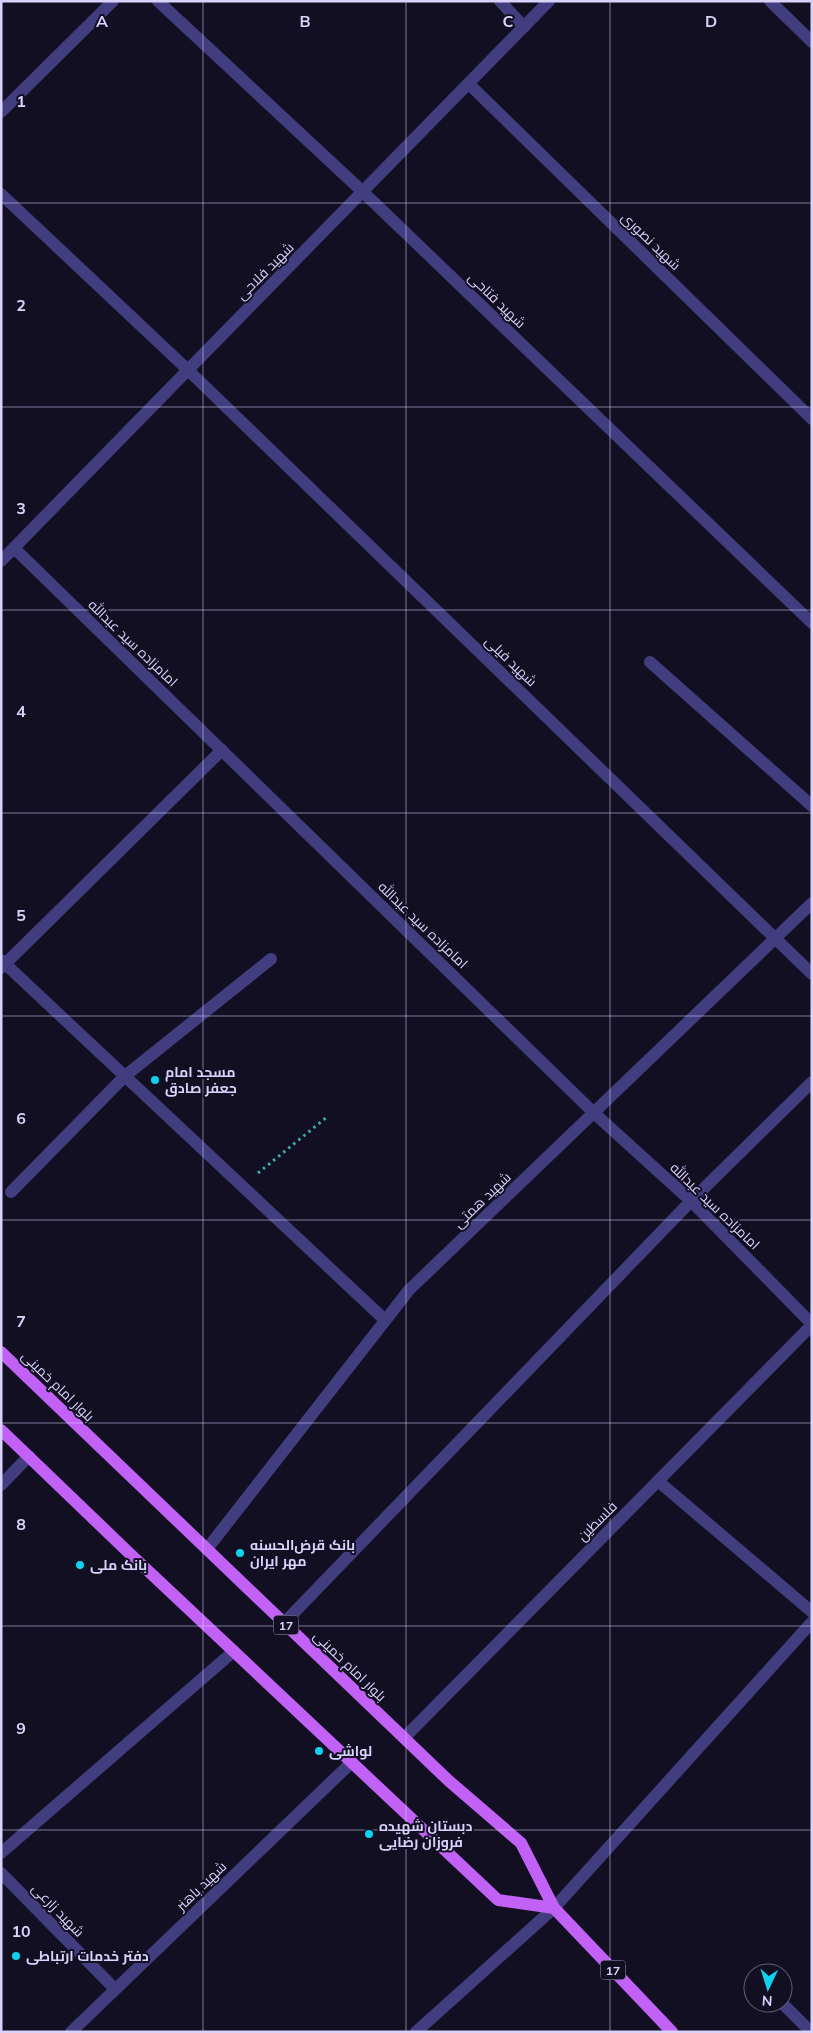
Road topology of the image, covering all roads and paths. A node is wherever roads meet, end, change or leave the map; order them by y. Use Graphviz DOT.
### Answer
graph roads {
  1 [pos="113,1"];
  2 [pos="158,1"];
  3 [pos="500,1"];
  4 [pos="550,1"];
  5 [pos="770,1"];
  6 [pos="524,27"];
  7 [pos="812,42"];
  8 [pos="469,84"];
  9 [pos="1,112"];
  10 [pos="363,192"];
  11 [pos="1,194"];
  12 [pos="188,370"];
  13 [pos="812,419"];
  14 [pos="14,548"];
  15 [pos="1,561"];
  16 [pos="812,623"];
  17 [pos="650,662"];
  18 [pos="222,750"];
  19 [pos="812,806"];
  20 [pos="812,903"];
  21 [pos="775,939"];
  22 [pos="271,959"];
  23 [pos="3,964"];
  24 [pos="812,974"];
  25 [pos="125,1076"];
  26 [pos="812,1082"];
  27 [pos="594,1113"];
  28 [pos="327,1117"];
  29 [pos="242,1187"];
  30 [pos="11,1192"];
  31 [pos="690,1200"];
  32 [pos="385,1320"];
  33 [pos="812,1324"];
  34 [pos="1,1352"];
  35 [pos="1,1430"];
  36 [pos="29,1456"];
  37 [pos="658,1481"];
  38 [pos="1,1484"];
  39 [pos="207,1549"];
  40 [pos="812,1612"];
  41 [pos="812,1622"];
  42 [pos="284,1623"];
  43 [pos="234,1651"];
  44 [pos="404,1738"];
  45 [pos="352,1762"];
  46 [pos="1,1853"];
  47 [pos="1,1873"];
  48 [pos="554,1908"];
  49 [pos="115,1989"];
  50 [pos="792,2013"];
  51 [pos="70,2032"];
  52 [pos="416,2032"];
  53 [pos="672,2032"];
  54 [pos="811,2032"];
  1 -- 9 [label="street"];
  2 -- 10 [label="street, شهید فتاحی"];
  3 -- 6 [label="street"];
  4 -- 6 [label="street, شهید فلاحی"];
  5 -- 7 [label="street"];
  6 -- 8 [label="street, شهید فلاحی"];
  8 -- 10 [label="street, شهید فلاحی"];
  8 -- 13 [label="street, شهید نصوری"];
  10 -- 12 [label="street, شهید فلاحی"];
  10 -- 16 [label="street, شهید فتاحی"];
  11 -- 12 [label="street, شهید فیلی"];
  12 -- 14 [label="street, شهید فلاحی"];
  12 -- 21 [label="street, شهید فیلی"];
  14 -- 15 [label="street, شهید فلاحی"];
  14 -- 18 [label="street, امامزاده سید عبدالله"];
  17 -- 19 [label="street"];
  18 -- 23 [label="street"];
  18 -- 27 [label="street, امامزاده سید عبدالله"];
  20 -- 21 [label="street, شهید همتی"];
  21 -- 24 [label="street, شهید فیلی"];
  21 -- 27 [label="street, شهید همتی"];
  22 -- 25 [label="street"];
  23 -- 25 [label="street"];
  25 -- 29 [label="street"];
  25 -- 30 [label="street"];
  26 -- 31 [label="street"];
  27 -- 31 [label="street, امامزاده سید عبدالله"];
  27 -- 32 [label="street, شهید همتی"];
  28 -- 29 [label="path"];
  29 -- 32 [label="street"];
  31 -- 33 [label="street, امامزاده سید عبدالله"];
  31 -- 42 [label="street"];
  32 -- 39 [label="street, شهید همتی"];
  33 -- 37 [label="street, فلسطین"];
  34 -- 39 [label="main road, بلوار امام خمینی / 17"];
  35 -- 36 [label="main road"];
  36 -- 38 [label="street"];
  36 -- 43 [label="main road"];
  37 -- 40 [label="street"];
  37 -- 44 [label="street, فلسطین"];
  39 -- 42 [label="main road, بلوار امام خمینی / 17"];
  41 -- 48 [label="street"];
  42 -- 44 [label="main road, بلوار امام خمینی / 17"];
  43 -- 45 [label="main road"];
  43 -- 46 [label="street"];
  44 -- 48 [label="main road, بلوار امام خمینی / 17"];
  45 -- 48 [label="main road"];
  45 -- 49 [label="street, شهید باهنر"];
  47 -- 49 [label="street, شهید زارعی"];
  48 -- 52 [label="street"];
  48 -- 53 [label="main road, بلوار امام خمینی / 17"];
  49 -- 51 [label="street, شهید باهنر"];
  50 -- 54 [label="street"];
}
